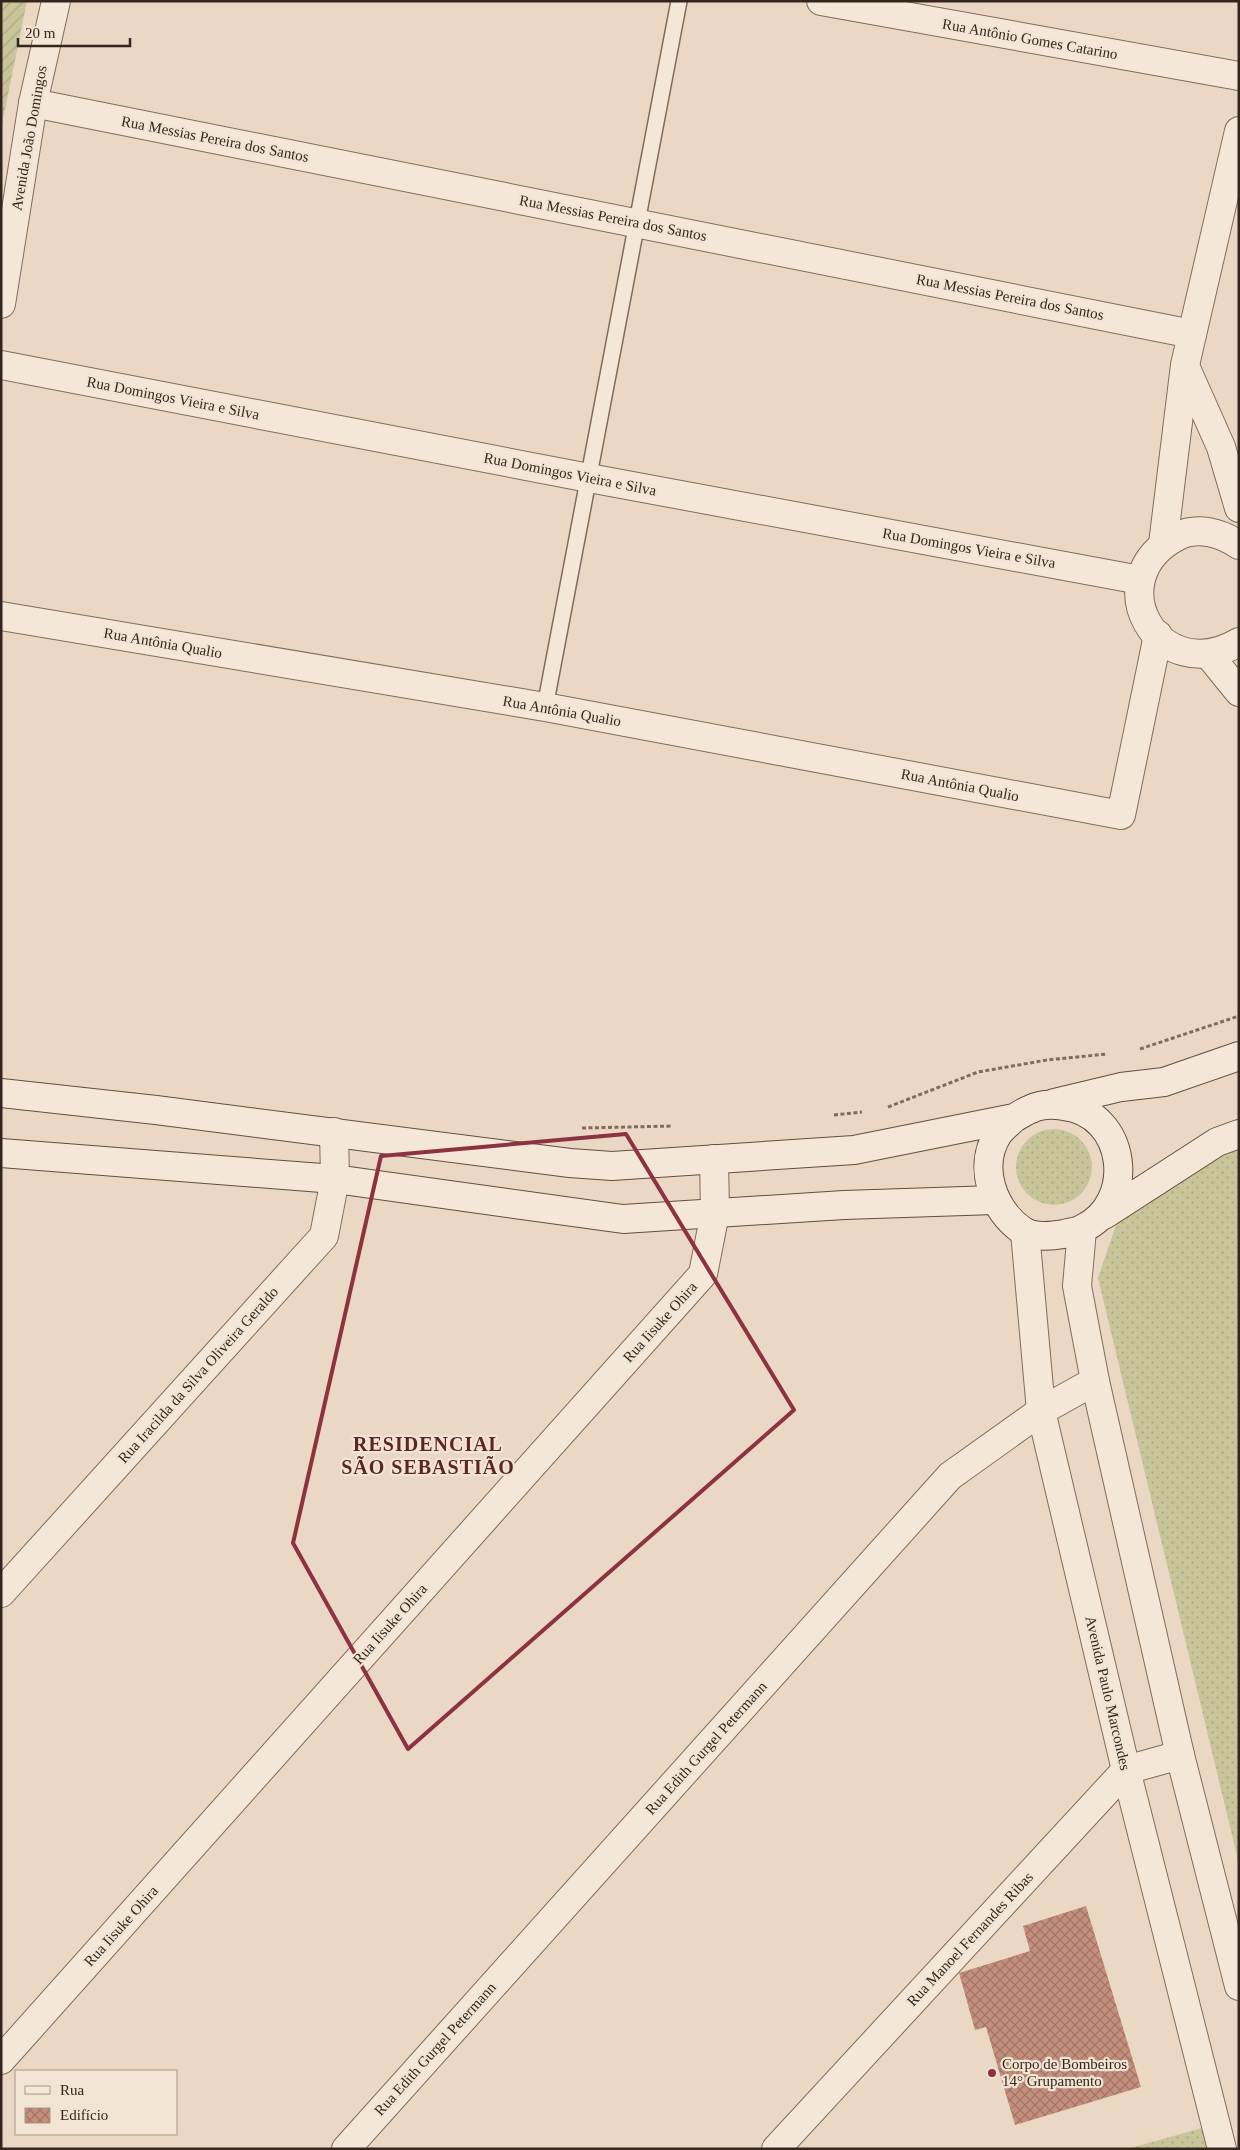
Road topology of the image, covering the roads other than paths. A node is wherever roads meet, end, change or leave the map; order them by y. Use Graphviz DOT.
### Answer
graph roads {
  1 [pos="56,1"];
  2 [pos="679,1"];
  3 [pos="821,1"];
  4 [pos="1239,76"];
  5 [pos="33,103"];
  6 [pos="1239,131"];
  7 [pos="636,222"];
  8 [pos="1,304"];
  9 [pos="1192,334"];
  10 [pos="1,365"];
  11 [pos="1185,365"];
  12 [pos="590,478"];
  13 [pos="1239,508"];
  14 [pos="1163,544"];
  15 [pos="1239,545"];
  16 [pos="1140,580"];
  17 [pos="1,616"];
  18 [pos="1158,635"];
  19 [pos="1239,642"];
  20 [pos="1208,654"];
  21 [pos="1239,692"];
  22 [pos="545,707"];
  23 [pos="1239,1056"];
  24 [pos="1,1093"];
  25 [pos="1051,1104"];
  26 [pos="1014,1118"];
  27 [pos="334,1132"];
  28 [pos="1239,1134"];
  29 [pos="1,1153"];
  30 [pos="714,1159"];
  31 [pos="335,1179"];
  32 [pos="995,1200"];
  33 [pos="715,1214"];
  34 [pos="1091,1224"];
  35 [pos="1025,1232"];
  36 [pos="1094,1381"];
  37 [pos="1041,1411"];
  38 [pos="1,1593"];
  39 [pos="1180,1755"];
  40 [pos="1126,1770"];
  41 [pos="1239,1986"];
  42 [pos="1,2060"];
  43 [pos="346,2149"];
  44 [pos="776,2149"];
  45 [pos="1222,2149"];
  1 -- 5 [label="street, Avenida João Domingos"];
  2 -- 7 [label="lane"];
  3 -- 4 [label="street, Rua Antônio Gomes Catarino"];
  5 -- 7 [label="street, Rua Messias Pereira dos Santos"];
  5 -- 8 [label="street, Avenida João Domingos"];
  6 -- 9 [label="street"];
  7 -- 9 [label="street, Rua Messias Pereira dos Santos"];
  7 -- 12 [label="lane"];
  9 -- 11 [label="street"];
  10 -- 12 [label="street, Rua Domingos Vieira e Silva"];
  11 -- 13 [label="street"];
  11 -- 14 [label="street"];
  12 -- 16 [label="street, Rua Domingos Vieira e Silva"];
  12 -- 22 [label="lane"];
  14 -- 15 [label="street"];
  14 -- 16 [label="street"];
  16 -- 18 [label="street"];
  17 -- 22 [label="street, Rua Antônia Qualio"];
  18 -- 20 [label="street"];
  18 -- 22 [label="street, Rua Antônia Qualio"];
  19 -- 20 [label="street"];
  20 -- 21 [label="street"];
  23 -- 25 [label="street"];
  24 -- 27 [label="street"];
  25 -- 26 [label="street"];
  25 -- 34 [label="street"];
  26 -- 30 [label="street"];
  26 -- 32 [label="street"];
  27 -- 30 [label="street"];
  27 -- 31 [label="street, Rua Iracilda da Silva Oliveira Geraldo"];
  28 -- 34 [label="street"];
  29 -- 31 [label="street"];
  30 -- 33 [label="street, Rua Iisuke Ohira"];
  31 -- 33 [label="street"];
  31 -- 38 [label="street, Rua Iracilda da Silva Oliveira Geraldo"];
  32 -- 33 [label="street"];
  32 -- 35 [label="street"];
  33 -- 42 [label="street, Rua Iisuke Ohira"];
  34 -- 35 [label="street"];
  34 -- 36 [label="street"];
  35 -- 37 [label="street, Avenida Paulo Marcondes"];
  36 -- 37 [label="street, Rua Edith Gurgel Petermann"];
  36 -- 39 [label="street"];
  37 -- 40 [label="street, Avenida Paulo Marcondes"];
  37 -- 43 [label="street, Rua Edith Gurgel Petermann"];
  39 -- 40 [label="street"];
  39 -- 41 [label="street"];
  40 -- 44 [label="street, Rua Manoel Fernandes Ribas"];
  40 -- 45 [label="street, Avenida Paulo Marcondes"];
}
